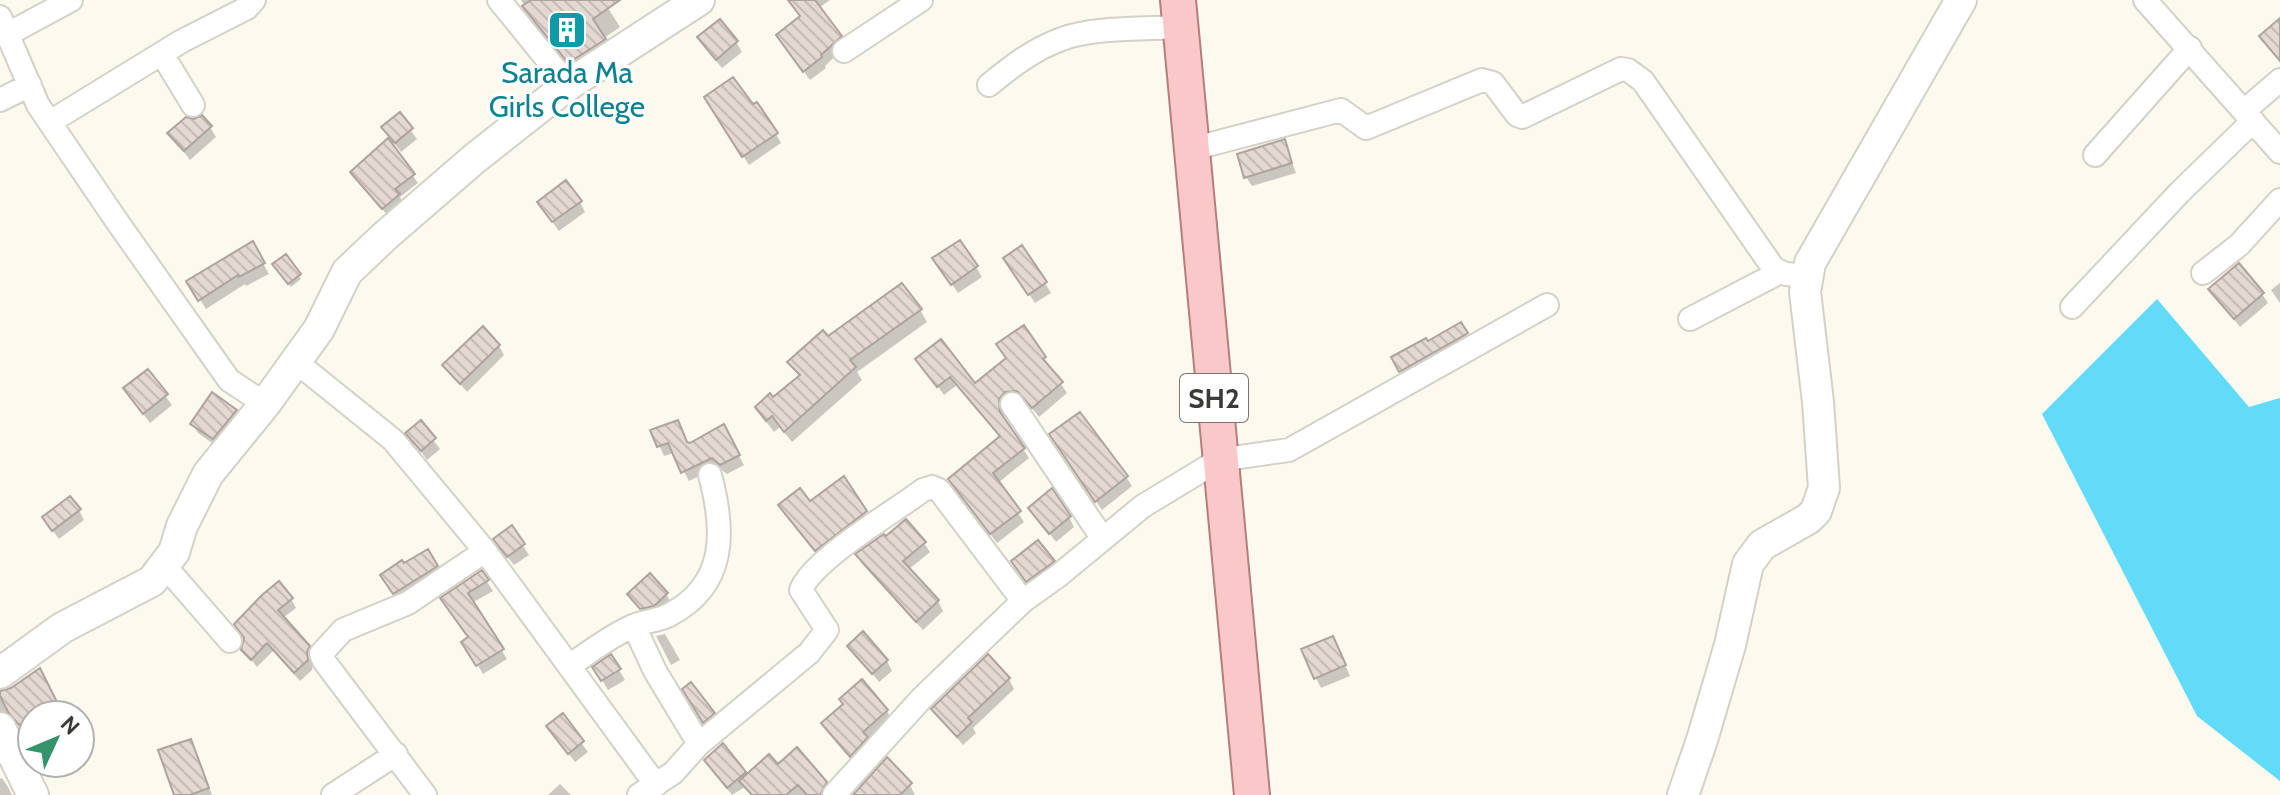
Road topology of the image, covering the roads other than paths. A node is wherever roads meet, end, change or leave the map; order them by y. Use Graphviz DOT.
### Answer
graph roads {
  1 [pos="71,0"];
  2 [pos="254,0"];
  3 [pos="499,0"];
  4 [pos="699,0"];
  5 [pos="921,0"];
  6 [pos="1961,0"];
  7 [pos="2145,0"];
  8 [pos="1179,14"];
  9 [pos="4,26"];
  10 [pos="2190,48"];
  11 [pos="844,51"];
  12 [pos="162,54"];
  13 [pos="2280,80"];
  14 [pos="30,85"];
  15 [pos="568,85"];
  16 [pos="989,85"];
  17 [pos="0,100"];
  18 [pos="193,105"];
  19 [pos="2248,116"];
  20 [pos="50,122"];
  21 [pos="1192,149"];
  22 [pos="2280,152"];
  23 [pos="2095,155"];
  24 [pos="2280,200"];
  25 [pos="2203,273"];
  26 [pos="1793,274"];
  27 [pos="1547,305"];
  28 [pos="2072,307"];
  29 [pos="1690,319"];
  30 [pos="295,361"];
  31 [pos="265,404"];
  32 [pos="1012,404"];
  33 [pos="1219,460"];
  34 [pos="710,475"];
  35 [pos="1103,539"];
  36 [pos="485,551"];
  37 [pos="164,565"];
  38 [pos="1023,601"];
  39 [pos="634,626"];
  40 [pos="230,641"];
  41 [pos="569,666"];
  42 [pos="0,673"];
  43 [pos="0,728"];
  44 [pos="699,744"];
  45 [pos="396,754"];
  46 [pos="647,790"];
  47 [pos="33,795"];
  48 [pos="333,795"];
  49 [pos="425,795"];
  50 [pos="834,795"];
  51 [pos="1252,795"];
  52 [pos="1683,795"];
  1 -- 9 [label="street"];
  2 -- 12 [label="street"];
  3 -- 15 [label="street"];
  4 -- 15 [label="street"];
  5 -- 11 [label="street"];
  6 -- 26 [label="street"];
  7 -- 10 [label="street"];
  8 -- 16 [label="street"];
  8 -- 21 [label="main road, SH2"];
  9 -- 14 [label="street"];
  10 -- 19 [label="street"];
  10 -- 23 [label="street"];
  12 -- 18 [label="street"];
  12 -- 20 [label="street"];
  13 -- 19 [label="street"];
  14 -- 17 [label="street"];
  14 -- 20 [label="street"];
  15 -- 30 [label="street"];
  19 -- 22 [label="street"];
  19 -- 28 [label="street"];
  20 -- 31 [label="street"];
  21 -- 26 [label="street"];
  21 -- 33 [label="main road, SH2"];
  24 -- 25 [label="street"];
  26 -- 29 [label="street"];
  26 -- 52 [label="street"];
  27 -- 33 [label="street"];
  30 -- 31 [label="street"];
  30 -- 36 [label="street"];
  31 -- 37 [label="street"];
  32 -- 35 [label="street"];
  33 -- 35 [label="street"];
  33 -- 51 [label="main road, SH2"];
  34 -- 39 [label="street"];
  35 -- 38 [label="street"];
  36 -- 41 [label="street"];
  36 -- 45 [label="street"];
  37 -- 40 [label="street"];
  37 -- 42 [label="street"];
  38 -- 44 [label="street"];
  38 -- 50 [label="street"];
  39 -- 41 [label="street"];
  39 -- 44 [label="street"];
  41 -- 46 [label="street"];
  43 -- 47 [label="street"];
  44 -- 46 [label="street"];
  45 -- 48 [label="street"];
  45 -- 49 [label="street"];
}
